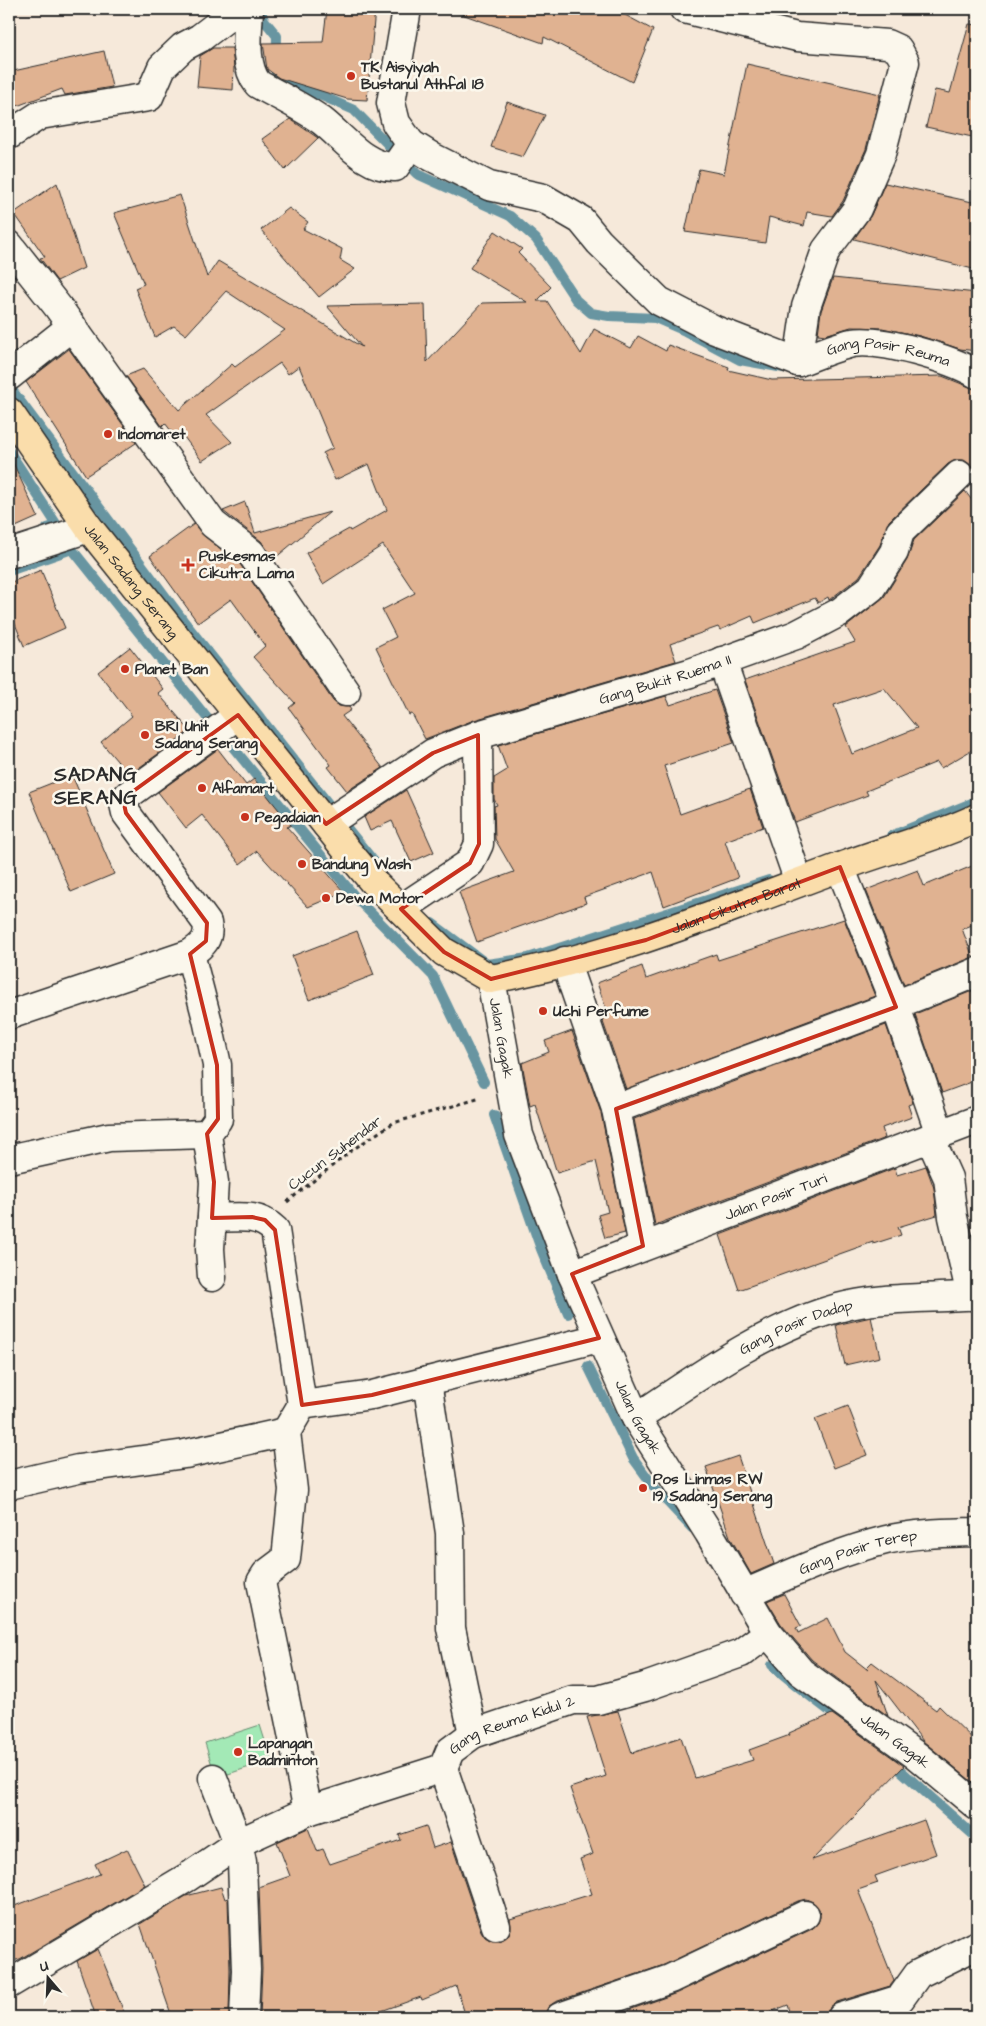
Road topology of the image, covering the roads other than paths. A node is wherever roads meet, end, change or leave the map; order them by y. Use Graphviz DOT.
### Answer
graph roads {
  1 [pos="238,9"];
  2 [pos="249,9"];
  3 [pos="408,9"];
  4 [pos="684,9"];
  5 [pos="9,135"];
  6 [pos="411,144"];
  7 [pos="9,246"];
  8 [pos="72,326"];
  9 [pos="798,362"];
  10 [pos="977,374"];
  11 [pos="9,376"];
  12 [pos="9,412"];
  13 [pos="959,475"];
  14 [pos="89,528"];
  15 [pos="9,554"];
  16 [pos="722,661"];
  17 [pos="346,692"];
  18 [pos="238,715"];
  19 [pos="478,734"];
  20 [pos="977,818"];
  21 [pos="326,824"];
  22 [pos="840,867"];
  23 [pos="799,882"];
  24 [pos="400,909"];
  25 [pos="190,954"];
  26 [pos="565,961"];
  27 [pos="977,972"];
  28 [pos="492,979"];
  29 [pos="896,1007"];
  30 [pos="9,1015"];
  31 [pos="616,1109"];
  32 [pos="977,1120"];
  33 [pos="207,1134"];
  34 [pos="935,1136"];
  35 [pos="9,1158"];
  36 [pos="212,1218"];
  37 [pos="642,1246"];
  38 [pos="572,1274"];
  39 [pos="212,1277"];
  40 [pos="974,1295"];
  41 [pos="599,1338"];
  42 [pos="428,1381"];
  43 [pos="302,1405"];
  44 [pos="636,1418"];
  45 [pos="286,1432"];
  46 [pos="9,1485"];
  47 [pos="977,1532"];
  48 [pos="744,1594"];
  49 [pos="768,1633"];
  50 [pos="472,1734"];
  51 [pos="443,1768"];
  52 [pos="212,1778"];
  53 [pos="977,1806"];
  54 [pos="308,1811"];
  55 [pos="238,1843"];
  56 [pos="805,1915"];
  57 [pos="496,1926"];
  58 [pos="977,1945"];
  59 [pos="9,1984"];
  60 [pos="244,2017"];
  61 [pos="560,2017"];
  62 [pos="842,2017"];
  1 -- 5 [label="street"];
  2 -- 6 [label="street"];
  3 -- 6 [label="street"];
  4 -- 9 [label="street"];
  6 -- 9 [label="street"];
  7 -- 8 [label="street"];
  8 -- 11 [label="street"];
  8 -- 17 [label="street"];
  9 -- 10 [label="street, Gang Pasir Reuma"];
  12 -- 14 [label="main road, Jalan Sadang Serang"];
  13 -- 16 [label="street, Gang Bukit Ruema II"];
  14 -- 15 [label="street"];
  14 -- 18 [label="main road, Jalan Sadang Serang"];
  16 -- 19 [label="street, Gang Bukit Ruema II"];
  16 -- 23 [label="street"];
  18 -- 21 [label="main road, Jalan Sadang Serang"];
  18 -- 25 [label="street"];
  19 -- 21 [label="street, Gang Bukit Ruema II"];
  19 -- 24 [label="street"];
  20 -- 22 [label="main road, Jalan Cikutra Barat"];
  21 -- 24 [label="main road, Jalan Sadang Serang"];
  22 -- 23 [label="main road, Jalan Cikutra Barat"];
  22 -- 29 [label="street"];
  23 -- 26 [label="main road, Jalan Cikutra Barat"];
  24 -- 28 [label="main road, Jalan Sadang Serang"];
  25 -- 30 [label="street"];
  25 -- 33 [label="street"];
  26 -- 28 [label="main road, Jalan Cikutra Barat"];
  26 -- 31 [label="street"];
  27 -- 29 [label="street"];
  28 -- 38 [label="street, Jalan Gagak"];
  29 -- 31 [label="street"];
  29 -- 34 [label="street"];
  31 -- 37 [label="street"];
  32 -- 34 [label="street, Jalan Pasir Turi"];
  33 -- 35 [label="street"];
  33 -- 36 [label="street"];
  34 -- 37 [label="street, Jalan Pasir Turi"];
  34 -- 40 [label="street"];
  36 -- 39 [label="street"];
  36 -- 43 [label="street"];
  37 -- 38 [label="street, Jalan Pasir Turi"];
  38 -- 41 [label="street, Jalan Gagak"];
  40 -- 44 [label="street, Gang Pasir Dadap"];
  41 -- 42 [label="street"];
  41 -- 44 [label="street, Jalan Gagak"];
  42 -- 43 [label="street"];
  42 -- 50 [label="street"];
  43 -- 45 [label="street"];
  44 -- 48 [label="street, Jalan Gagak"];
  45 -- 46 [label="street"];
  45 -- 54 [label="street"];
  47 -- 48 [label="street, Gang Pasir Terep"];
  48 -- 49 [label="street, Jalan Gagak"];
  49 -- 50 [label="street, Gang Reuma Kidul 2"];
  49 -- 53 [label="street, Jalan Gagak"];
  50 -- 51 [label="street, Gang Reuma Kidul 2"];
  51 -- 54 [label="street, Gang Reuma Kidul 2"];
  51 -- 57 [label="street"];
  52 -- 55 [label="street"];
  54 -- 55 [label="street, Gang Reuma Kidul 2"];
  55 -- 59 [label="street, Gang Reuma Kidul 2"];
  55 -- 60 [label="street"];
  56 -- 61 [label="street"];
  58 -- 62 [label="street"];
}
